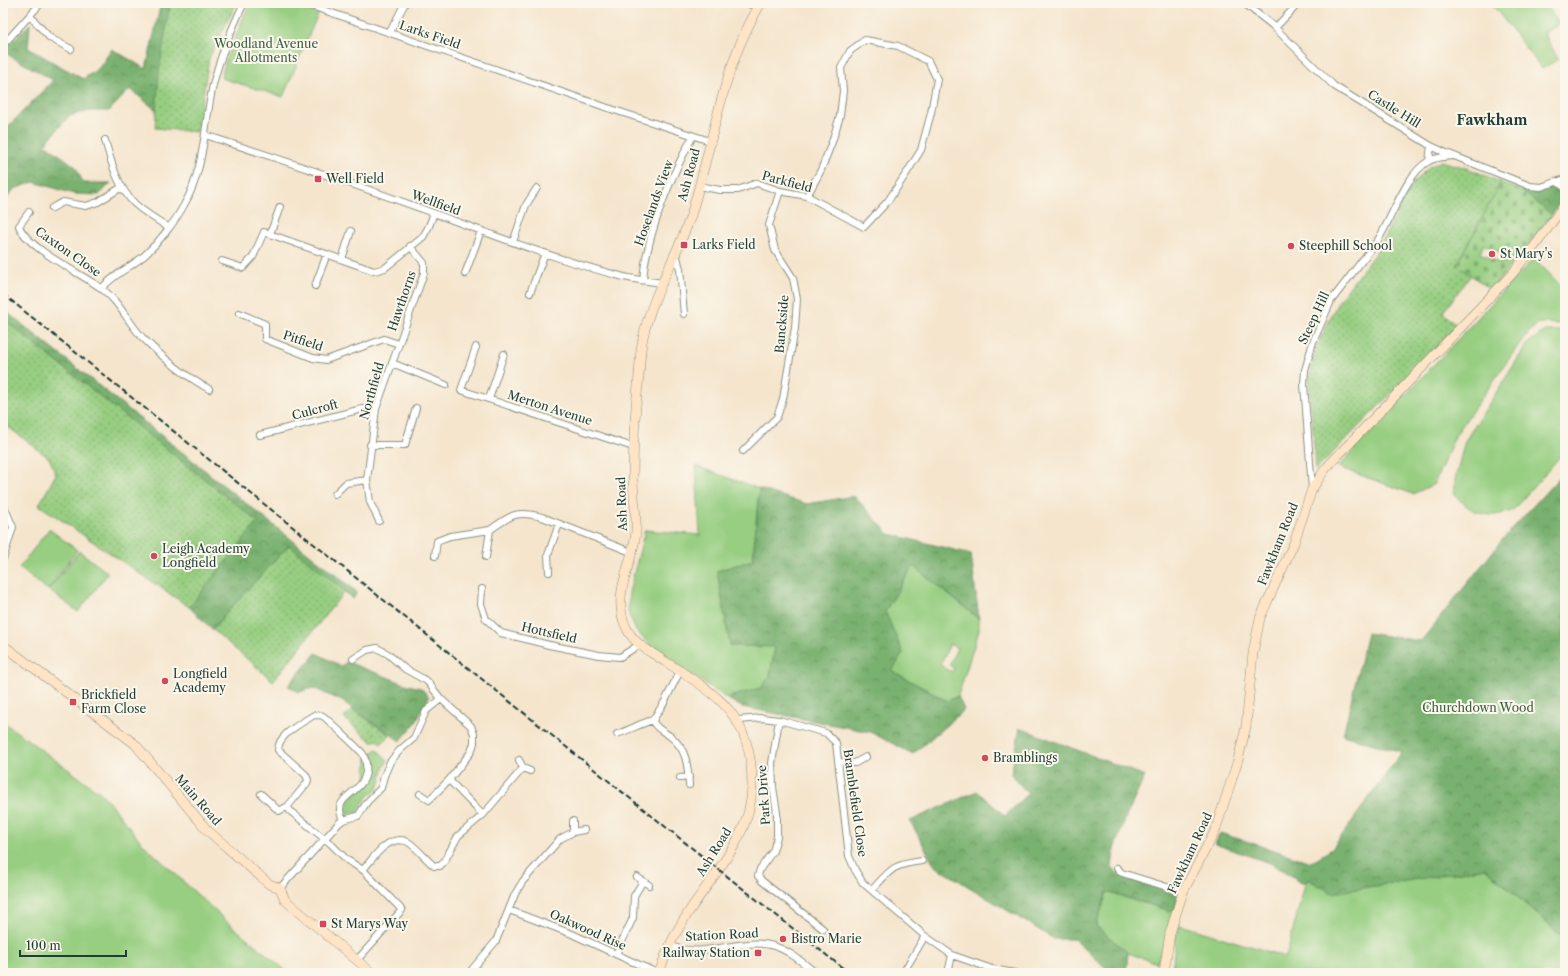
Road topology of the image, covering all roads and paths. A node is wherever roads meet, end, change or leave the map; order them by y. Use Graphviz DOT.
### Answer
graph roads {
  1 [pos="41,3"];
  2 [pos="244,3"];
  3 [pos="303,3"];
  4 [pos="405,3"];
  5 [pos="747,3"];
  6 [pos="1244,3"];
  7 [pos="1299,3"];
  8 [pos="760,6"];
  9 [pos="30,16"];
  10 [pos="1275,28"];
  11 [pos="390,32"];
  12 [pos="3,45"];
  13 [pos="71,49"];
  14 [pos="205,135"];
  15 [pos="693,136"];
  16 [pos="105,140"];
  17 [pos="710,141"];
  18 [pos="1431,146"];
  19 [pos="1453,156"];
  20 [pos="1429,161"];
  21 [pos="1565,179"];
  22 [pos="1556,181"];
  23 [pos="699,186"];
  24 [pos="122,187"];
  25 [pos="537,188"];
  26 [pos="1565,188"];
  27 [pos="780,191"];
  28 [pos="807,196"];
  29 [pos="1565,204"];
  30 [pos="280,207"];
  31 [pos="52,208"];
  32 [pos="29,212"];
  33 [pos="434,214"];
  34 [pos="168,227"];
  35 [pos="351,231"];
  36 [pos="481,231"];
  37 [pos="270,234"];
  38 [pos="513,242"];
  39 [pos="410,246"];
  40 [pos="544,253"];
  41 [pos="327,254"];
  42 [pos="676,254"];
  43 [pos="342,259"];
  44 [pos="222,261"];
  45 [pos="465,274"];
  46 [pos="643,280"];
  47 [pos="663,283"];
  48 [pos="316,286"];
  49 [pos="102,288"];
  50 [pos="530,293"];
  51 [pos="239,313"];
  52 [pos="684,314"];
  53 [pos="399,344"];
  54 [pos="476,347"];
  55 [pos="504,354"];
  56 [pos="392,363"];
  57 [pos="446,385"];
  58 [pos="209,390"];
  59 [pos="489,399"];
  60 [pos="416,408"];
  61 [pos="376,409"];
  62 [pos="260,435"];
  63 [pos="370,445"];
  64 [pos="633,447"];
  65 [pos="743,451"];
  66 [pos="367,480"];
  67 [pos="1312,489"];
  68 [pos="336,494"];
  69 [pos="3,504"];
  70 [pos="379,521"];
  71 [pos="559,524"];
  72 [pos="490,530"];
  73 [pos="631,552"];
  74 [pos="435,556"];
  75 [pos="486,558"];
  76 [pos="3,559"];
  77 [pos="549,572"];
  78 [pos="482,589"];
  79 [pos="3,645"];
  80 [pos="638,645"];
  81 [pos="352,659"];
  82 [pos="680,671"];
  83 [pos="441,698"];
  84 [pos="654,720"];
  85 [pos="738,720"];
  86 [pos="779,720"];
  87 [pos="617,734"];
  88 [pos="866,757"];
  89 [pos="519,760"];
  90 [pos="839,762"];
  91 [pos="523,768"];
  92 [pos="530,771"];
  93 [pos="689,777"];
  94 [pos="680,778"];
  95 [pos="449,780"];
  96 [pos="689,785"];
  97 [pos="261,794"];
  98 [pos="420,794"];
  99 [pos="288,806"];
  100 [pos="483,814"];
  101 [pos="343,820"];
  102 [pos="573,821"];
  103 [pos="584,830"];
  104 [pos="573,832"];
  105 [pos="325,838"];
  106 [pos="922,861"];
  107 [pos="1117,868"];
  108 [pos="363,870"];
  109 [pos="636,877"];
  110 [pos="643,881"];
  111 [pos="649,885"];
  112 [pos="280,888"];
  113 [pos="872,890"];
  114 [pos="1183,892"];
  115 [pos="509,910"];
  116 [pos="823,929"];
  117 [pos="925,936"];
  118 [pos="670,945"];
  119 [pos="616,954"];
  120 [pos="952,955"];
  121 [pos="358,960"];
  122 [pos="372,973"];
  123 [pos="469,973"];
  124 [pos="658,973"];
  125 [pos="816,973"];
  126 [pos="903,973"];
  127 [pos="948,973"];
  128 [pos="1014,973"];
  129 [pos="1164,973"];
  1 -- 9 [label="street"];
  2 -- 14 [label="street, Caxton Close"];
  3 -- 11 [label="street, Larks Field"];
  4 -- 11 [label="street"];
  5 -- 8 [label="street"];
  6 -- 10 [label="street, Castle Hill"];
  7 -- 10 [label="street"];
  8 -- 17 [label="street, Ash Road"];
  9 -- 12 [label="street"];
  9 -- 13 [label="street"];
  10 -- 18 [label="street, Castle Hill"];
  11 -- 15 [label="street, Larks Field"];
  14 -- 33 [label="street, Wellfield"];
  14 -- 34 [label="street, Caxton Close"];
  15 -- 17 [label="street, Larks Field"];
  15 -- 46 [label="street, Hoselands View"];
  16 -- 24 [label="street"];
  17 -- 23 [label="street, Ash Road"];
  18 -- 19 [label="street, Castle Hill"];
  18 -- 20 [label="street"];
  19 -- 20 [label="street"];
  19 -- 22 [label="street, Castle Hill"];
  20 -- 67 [label="street, Steep Hill"];
  21 -- 22 [label="street, Castle Hill"];
  22 -- 26 [label="street"];
  23 -- 27 [label="street, Parkfield"];
  23 -- 42 [label="street, Ash Road"];
  24 -- 31 [label="street"];
  24 -- 34 [label="street"];
  25 -- 38 [label="street"];
  27 -- 28 [label="street, Parkfield"];
  27 -- 65 [label="street, Banckside"];
  28 -- 28 [label="street, Parkfield"];
  29 -- 67 [label="street, Fawkham Road"];
  30 -- 37 [label="street"];
  32 -- 49 [label="street, Caxton Close"];
  33 -- 36 [label="street, Wellfield"];
  33 -- 39 [label="street"];
  34 -- 49 [label="street, Caxton Close"];
  35 -- 43 [label="street"];
  36 -- 38 [label="street, Wellfield"];
  36 -- 45 [label="street"];
  37 -- 41 [label="street"];
  37 -- 44 [label="street"];
  38 -- 40 [label="street, Wellfield"];
  39 -- 43 [label="street"];
  39 -- 53 [label="street, Hawthorns"];
  40 -- 46 [label="street, Wellfield"];
  40 -- 50 [label="street"];
  41 -- 43 [label="street"];
  41 -- 48 [label="street"];
  42 -- 47 [label="street, Ash Road"];
  42 -- 52 [label="street"];
  46 -- 47 [label="street, Wellfield"];
  47 -- 64 [label="street, Ash Road"];
  49 -- 58 [label="street, Caxton Close"];
  51 -- 53 [label="street, Pitfield"];
  53 -- 56 [label="street, Northfield"];
  54 -- 59 [label="street, Merton Avenue"];
  55 -- 59 [label="street"];
  56 -- 57 [label="street"];
  56 -- 61 [label="street, Northfield"];
  59 -- 64 [label="street, Merton Avenue"];
  60 -- 63 [label="street"];
  61 -- 62 [label="street, Culcroft"];
  61 -- 63 [label="street, Northfield"];
  63 -- 66 [label="street, Northfield"];
  64 -- 73 [label="street, Ash Road"];
  66 -- 68 [label="street"];
  66 -- 70 [label="street, Northfield"];
  67 -- 114 [label="street, Fawkham Road"];
  69 -- 76 [label="street"];
  71 -- 72 [label="street"];
  71 -- 73 [label="street"];
  71 -- 77 [label="street"];
  72 -- 74 [label="street"];
  72 -- 75 [label="street"];
  73 -- 80 [label="street, Ash Road"];
  78 -- 80 [label="street, Hottsfield"];
  79 -- 112 [label="street, Main Road"];
  80 -- 82 [label="street, Ash Road"];
  81 -- 83 [label="street"];
  82 -- 84 [label="street"];
  82 -- 85 [label="street, Ash Road"];
  83 -- 95 [label="street"];
  83 -- 101 [label="street"];
  84 -- 87 [label="street"];
  84 -- 93 [label="street"];
  85 -- 86 [label="street, Bramblefield Close"];
  85 -- 118 [label="street, Ash Road"];
  86 -- 90 [label="street, Bramblefield Close"];
  86 -- 116 [label="street, Park Drive"];
  88 -- 90 [label="street"];
  89 -- 91 [label="street"];
  90 -- 113 [label="street, Bramblefield Close"];
  91 -- 92 [label="street"];
  91 -- 100 [label="street"];
  93 -- 94 [label="street"];
  93 -- 96 [label="street"];
  95 -- 98 [label="street"];
  95 -- 100 [label="street"];
  97 -- 99 [label="street"];
  99 -- 101 [label="street"];
  99 -- 105 [label="street"];
  100 -- 108 [label="street"];
  101 -- 105 [label="street"];
  102 -- 104 [label="street"];
  103 -- 104 [label="street"];
  104 -- 115 [label="street"];
  105 -- 108 [label="street"];
  105 -- 112 [label="street"];
  106 -- 113 [label="street"];
  107 -- 114 [label="street"];
  108 -- 121 [label="street"];
  109 -- 110 [label="street"];
  110 -- 111 [label="street"];
  110 -- 119 [label="street"];
  112 -- 121 [label="street, Main Road"];
  113 -- 117 [label="street, Bramblefield Close"];
  114 -- 129 [label="street, Fawkham Road"];
  115 -- 119 [label="street, Oakwood Rise"];
  115 -- 123 [label="street"];
  117 -- 120 [label="street, Bramblefield Close"];
  117 -- 126 [label="street"];
  118 -- 124 [label="street, Ash Road"];
  118 -- 125 [label="street, Station Road"];
  119 -- 124 [label="street, Oakwood Rise"];
  120 -- 127 [label="street"];
  120 -- 128 [label="street, Bramblefield Close"];
  121 -- 122 [label="street, Main Road"];
}
